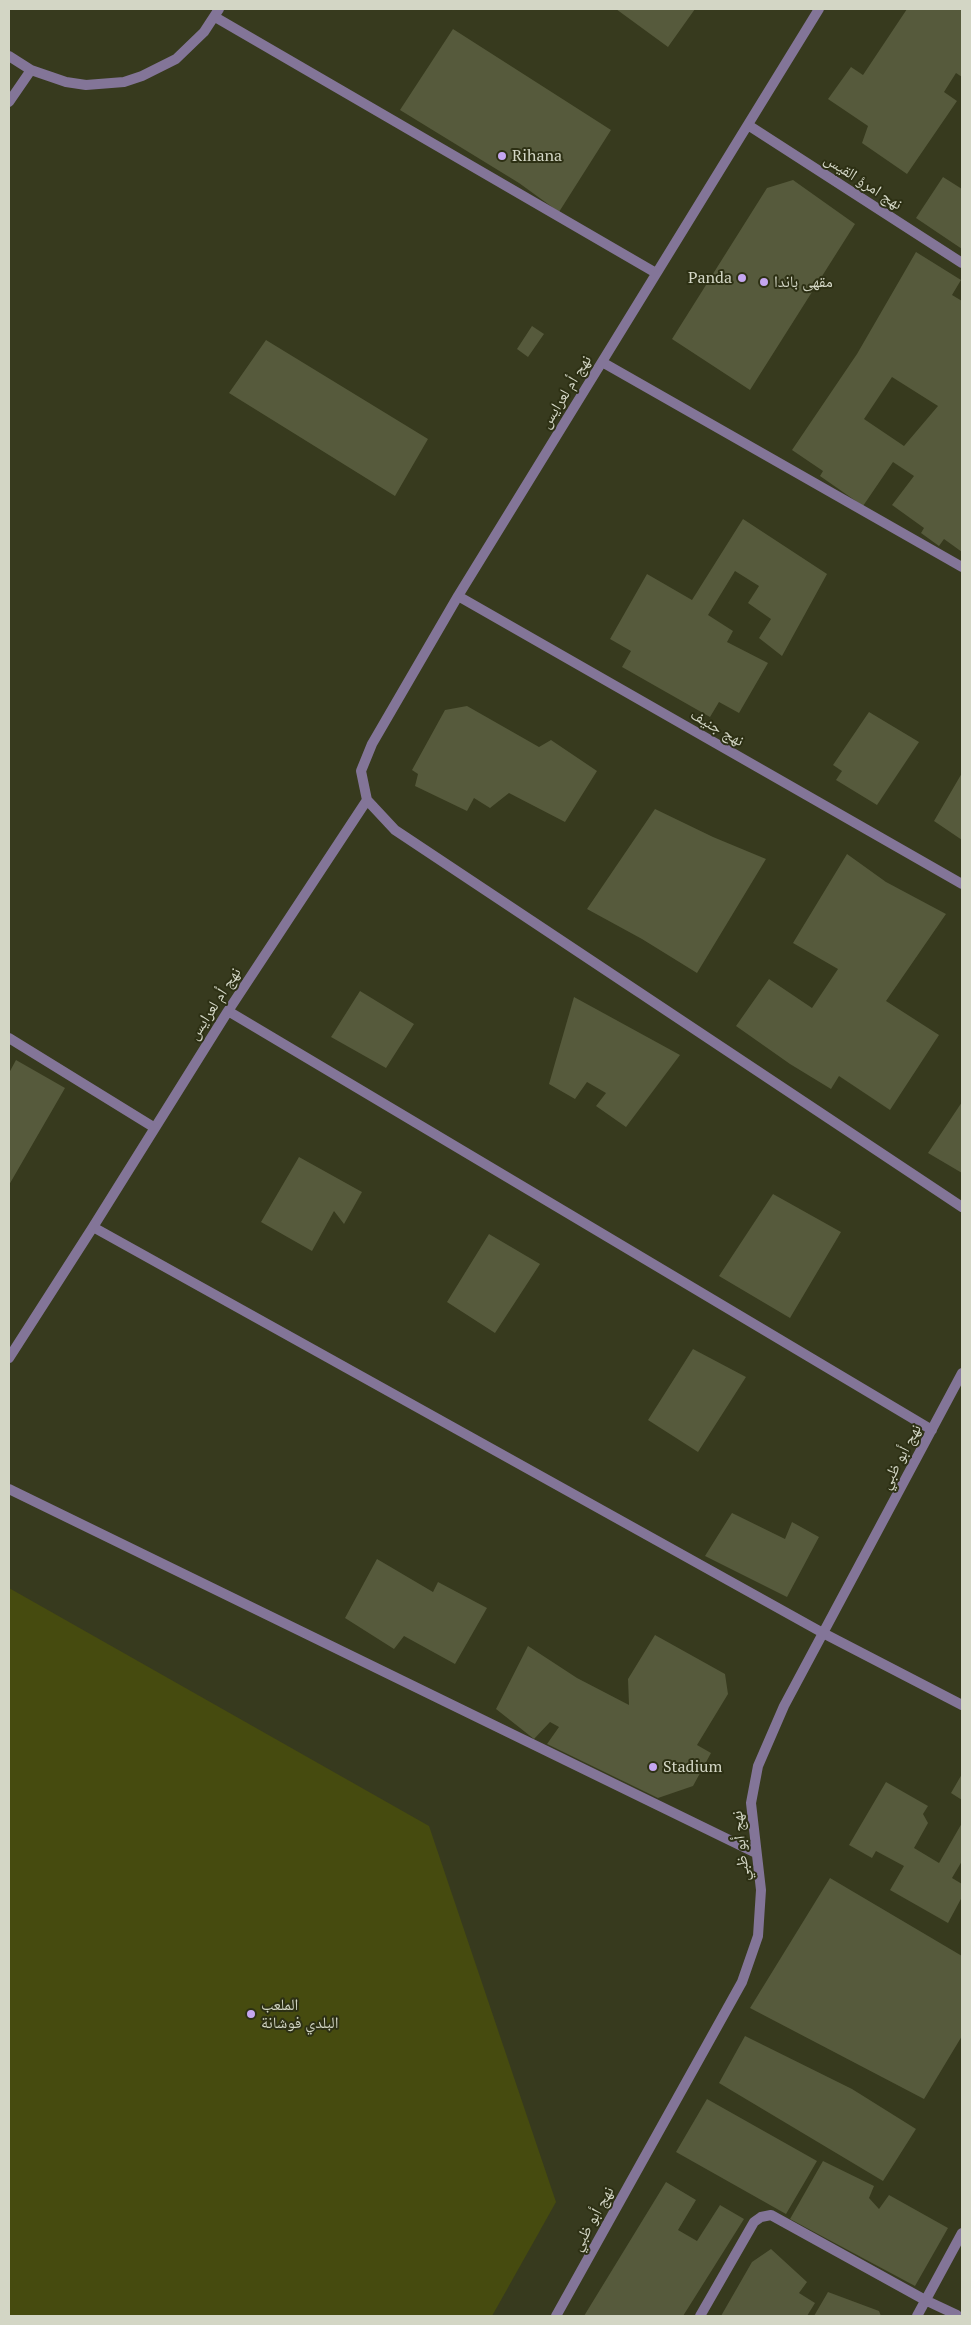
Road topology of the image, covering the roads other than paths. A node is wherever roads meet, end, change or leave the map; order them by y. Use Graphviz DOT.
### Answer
graph roads {
  1 [pos="819,9"];
  2 [pos="217,13"];
  3 [pos="9,56"];
  4 [pos="31,70"];
  5 [pos="9,102"];
  6 [pos="748,125"];
  7 [pos="962,263"];
  8 [pos="656,273"];
  9 [pos="602,362"];
  10 [pos="962,568"];
  11 [pos="458,596"];
  12 [pos="367,800"];
  13 [pos="962,884"];
  14 [pos="228,1011"];
  15 [pos="9,1038"];
  16 [pos="155,1128"];
  17 [pos="962,1207"];
  18 [pos="93,1227"];
  19 [pos="9,1358"];
  20 [pos="962,1373"];
  21 [pos="932,1430"];
  22 [pos="9,1489"];
  23 [pos="823,1633"];
  24 [pos="962,1706"];
  25 [pos="756,1853"];
  26 [pos="962,2233"];
  27 [pos="925,2300"];
  28 [pos="959,2312"];
  29 [pos="556,2316"];
  30 [pos="700,2316"];
  31 [pos="916,2316"];
  1 -- 6 [label="street, نهج أم لعرايس"];
  2 -- 4 [label="street"];
  2 -- 8 [label="street"];
  3 -- 4 [label="street"];
  4 -- 5 [label="street"];
  6 -- 7 [label="street, نهج امرؤ القيس"];
  6 -- 8 [label="street, نهج أم لعرايس"];
  8 -- 9 [label="street, نهج أم لعرايس"];
  9 -- 10 [label="street"];
  9 -- 11 [label="street, نهج أم لعرايس"];
  11 -- 12 [label="street, نهج أم لعرايس"];
  11 -- 13 [label="street, نهج جنيف"];
  12 -- 14 [label="street, نهج أم لعرايس"];
  12 -- 17 [label="street"];
  14 -- 16 [label="street, نهج أم لعرايس"];
  14 -- 21 [label="street"];
  15 -- 16 [label="street"];
  16 -- 18 [label="street, نهج أم لعرايس"];
  18 -- 19 [label="street, نهج أم لعرايس"];
  18 -- 23 [label="street"];
  20 -- 21 [label="street, نهج أبو ظبي"];
  21 -- 23 [label="street, نهج أبو ظبي"];
  22 -- 25 [label="street"];
  23 -- 24 [label="street"];
  23 -- 25 [label="street, نهج أبو ظبي"];
  25 -- 29 [label="street, نهج أبو ظبي"];
  26 -- 27 [label="street"];
  27 -- 28 [label="street"];
  27 -- 30 [label="street"];
  27 -- 31 [label="street"];
}
